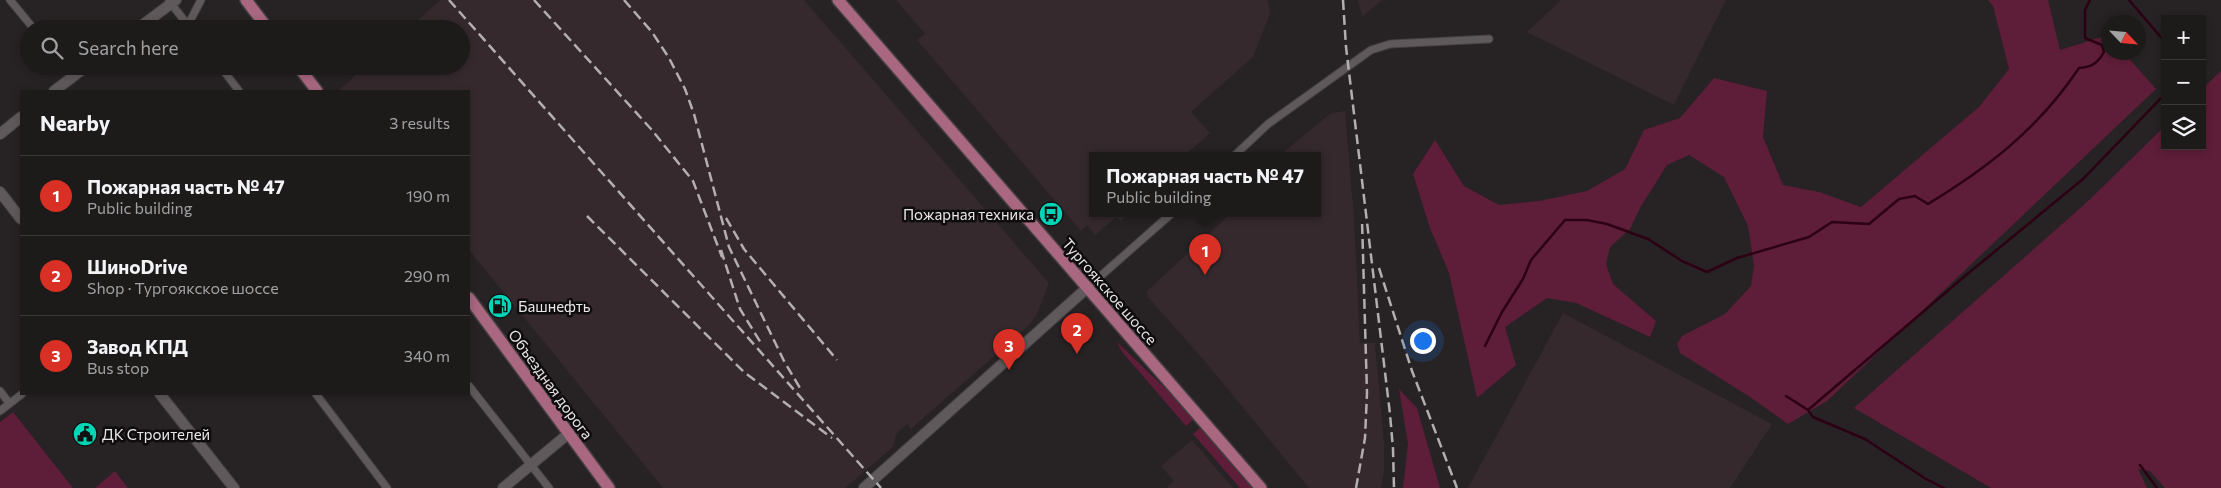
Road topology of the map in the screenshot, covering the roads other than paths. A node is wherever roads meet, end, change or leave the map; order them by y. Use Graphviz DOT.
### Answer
graph roads {
  1 [pos="10,0"];
  2 [pos="201,0"];
  3 [pos="246,0"];
  4 [pos="838,0"];
  5 [pos="172,1"];
  6 [pos="27,20"];
  7 [pos="148,20"];
  8 [pos="184,20"];
  9 [pos="192,20"];
  10 [pos="261,20"];
  11 [pos="1489,39"];
  12 [pos="227,75"];
  13 [pos="305,75"];
  14 [pos="73,76"];
  15 [pos="55,90"];
  16 [pos="239,90"];
  17 [pos="316,90"];
  18 [pos="20,118"];
  19 [pos="0,134"];
  20 [pos="1238,152"];
  21 [pos="0,192"];
  22 [pos="1169,217"];
  23 [pos="20,218"];
  24 [pos="1087,288"];
  25 [pos="470,299"];
  26 [pos="470,387"];
  27 [pos="0,392"];
  28 [pos="21,395"];
  29 [pos="161,395"];
  30 [pos="317,395"];
  31 [pos="9,403"];
  32 [pos="0,410"];
  33 [pos="568,434"];
  34 [pos="532,466"];
  35 [pos="234,488"];
  36 [pos="388,488"];
  37 [pos="503,488"];
  38 [pos="550,488"];
  39 [pos="609,488"];
  40 [pos="864,488"];
  41 [pos="1261,488"];
  1 -- 6 [label="street"];
  2 -- 9 [label="street"];
  3 -- 10 [label="main road"];
  4 -- 24 [label="main road, Тургоякское шоссе"];
  5 -- 7 [label="street"];
  5 -- 8 [label="street"];
  11 -- 20 [label="street"];
  12 -- 16 [label="street"];
  13 -- 17 [label="main road"];
  14 -- 15 [label="street"];
  18 -- 19 [label="street"];
  21 -- 23 [label="street"];
  22 -- 24 [label="street"];
  24 -- 40 [label="street"];
  24 -- 41 [label="main road, Тургоякское шоссе"];
  25 -- 33 [label="main road, Объездная дорога"];
  26 -- 34 [label="street"];
  27 -- 31 [label="street"];
  28 -- 31 [label="street"];
  29 -- 35 [label="street"];
  30 -- 36 [label="street"];
  31 -- 32 [label="street"];
  33 -- 34 [label="street"];
  33 -- 39 [label="main road, Объездная дорога"];
  34 -- 37 [label="street"];
  34 -- 38 [label="street"];
}
